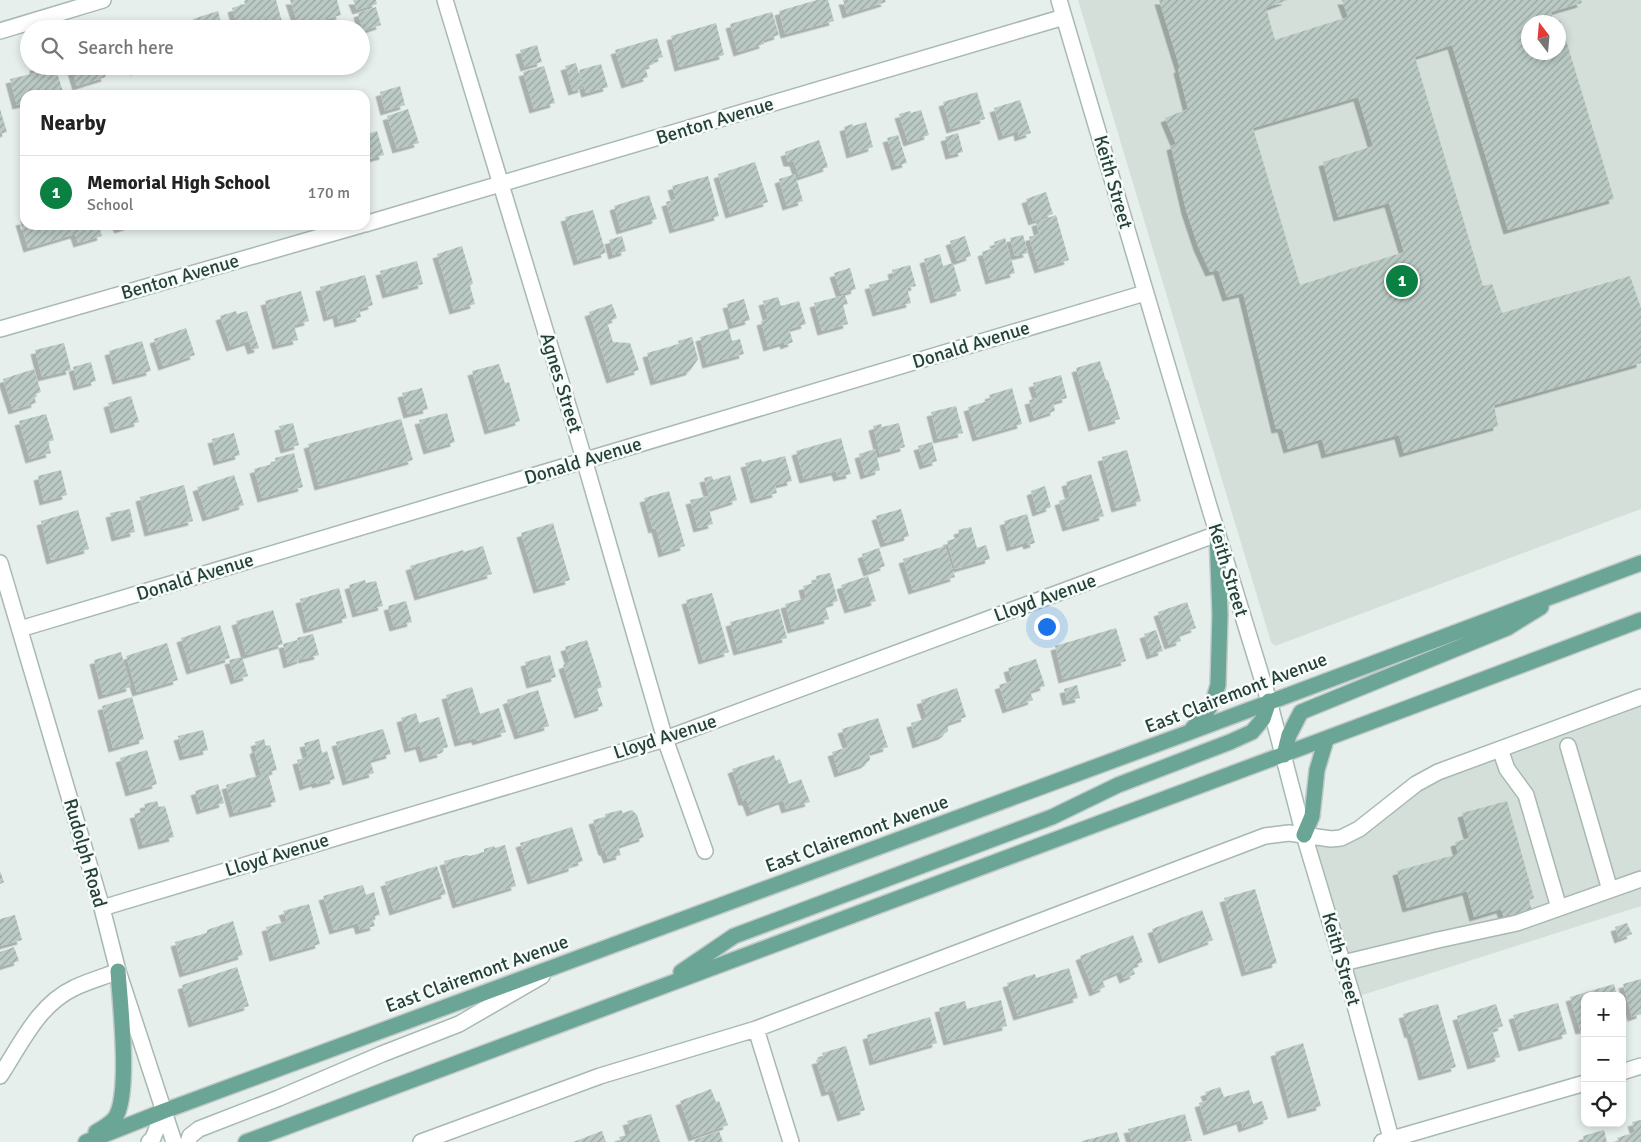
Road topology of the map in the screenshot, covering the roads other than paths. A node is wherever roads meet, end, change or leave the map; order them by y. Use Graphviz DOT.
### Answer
graph roads {
  1 [pos="103,0"];
  2 [pos="445,0"];
  3 [pos="1059,0"];
  4 [pos="1064,17"];
  5 [pos="37,20"];
  6 [pos="20,25"];
  7 [pos="0,31"];
  8 [pos="501,185"];
  9 [pos="370,223"];
  10 [pos="344,230"];
  11 [pos="1145,293"];
  12 [pos="0,329"];
  13 [pos="585,460"];
  14 [pos="1217,534"];
  15 [pos="0,563"];
  16 [pos="1641,563"];
  17 [pos="1568,590"];
  18 [pos="1641,620"];
  19 [pos="20,629"];
  20 [pos="1641,697"];
  21 [pos="1269,701"];
  22 [pos="1190,732"];
  23 [pos="664,739"];
  24 [pos="1326,740"];
  25 [pos="1568,746"];
  26 [pos="1500,749"];
  27 [pos="1284,755"];
  28 [pos="1304,835"];
  29 [pos="704,851"];
  30 [pos="1641,879"];
  31 [pos="1610,890"];
  32 [pos="102,908"];
  33 [pos="1558,908"];
  34 [pos="565,963"];
  35 [pos="1343,964"];
  36 [pos="118,972"];
  37 [pos="661,986"];
  38 [pos="756,1029"];
  39 [pos="1641,1066"];
  40 [pos="1626,1071"];
  41 [pos="0,1076"];
  42 [pos="1581,1084"];
  43 [pos="164,1111"];
  44 [pos="286,1127"];
  45 [pos="1388,1141"];
  46 [pos="80,1142"];
  47 [pos="86,1142"];
  48 [pos="149,1142"];
  49 [pos="174,1142"];
  50 [pos="188,1142"];
  51 [pos="246,1142"];
  52 [pos="264,1142"];
  53 [pos="421,1142"];
  54 [pos="791,1142"];
  1 -- 5 [label="street"];
  2 -- 8 [label="street, Agnes Street"];
  3 -- 4 [label="street, Keith Street"];
  4 -- 8 [label="street, Benton Avenue"];
  4 -- 11 [label="street, Keith Street"];
  6 -- 7 [label="street"];
  8 -- 9 [label="street, Benton Avenue"];
  8 -- 13 [label="street, Agnes Street"];
  10 -- 12 [label="street, Benton Avenue"];
  11 -- 13 [label="street, Donald Avenue"];
  11 -- 14 [label="street, Keith Street"];
  13 -- 19 [label="street, Donald Avenue"];
  13 -- 23 [label="street, Agnes Street"];
  14 -- 21 [label="street, Keith Street"];
  14 -- 22 [label="main road"];
  14 -- 23 [label="street, Lloyd Avenue"];
  15 -- 19 [label="street, Rudolph Road"];
  16 -- 17 [label="main road, East Clairemont Avenue"];
  17 -- 21 [label="main road, East Clairemont Avenue"];
  17 -- 27 [label="main road"];
  18 -- 24 [label="main road"];
  19 -- 32 [label="street, Rudolph Road"];
  20 -- 26 [label="street"];
  21 -- 22 [label="main road, East Clairemont Avenue"];
  21 -- 27 [label="street, Keith Street"];
  21 -- 37 [label="main road"];
  22 -- 34 [label="main road, East Clairemont Avenue"];
  23 -- 29 [label="street, Agnes Street"];
  23 -- 32 [label="street, Lloyd Avenue"];
  24 -- 27 [label="main road"];
  24 -- 28 [label="main road"];
  25 -- 31 [label="street"];
  26 -- 28 [label="street"];
  26 -- 33 [label="street"];
  27 -- 28 [label="street, Keith Street"];
  27 -- 37 [label="main road"];
  28 -- 35 [label="street, Keith Street"];
  28 -- 38 [label="street"];
  30 -- 31 [label="street"];
  31 -- 33 [label="street"];
  32 -- 36 [label="street, Rudolph Road"];
  33 -- 35 [label="street"];
  34 -- 43 [label="main road, East Clairemont Avenue"];
  34 -- 50 [label="street"];
  35 -- 45 [label="street, Keith Street"];
  36 -- 41 [label="street"];
  36 -- 43 [label="street, Rudolph Road"];
  36 -- 46 [label="main road"];
  37 -- 44 [label="main road"];
  38 -- 53 [label="street"];
  38 -- 54 [label="street"];
  39 -- 40 [label="street"];
  42 -- 45 [label="street"];
  43 -- 47 [label="main road, East Clairemont Avenue"];
  43 -- 48 [label="street"];
  43 -- 49 [label="street, Rudolph Road"];
  44 -- 51 [label="main road"];
  44 -- 52 [label="main road"];
}
